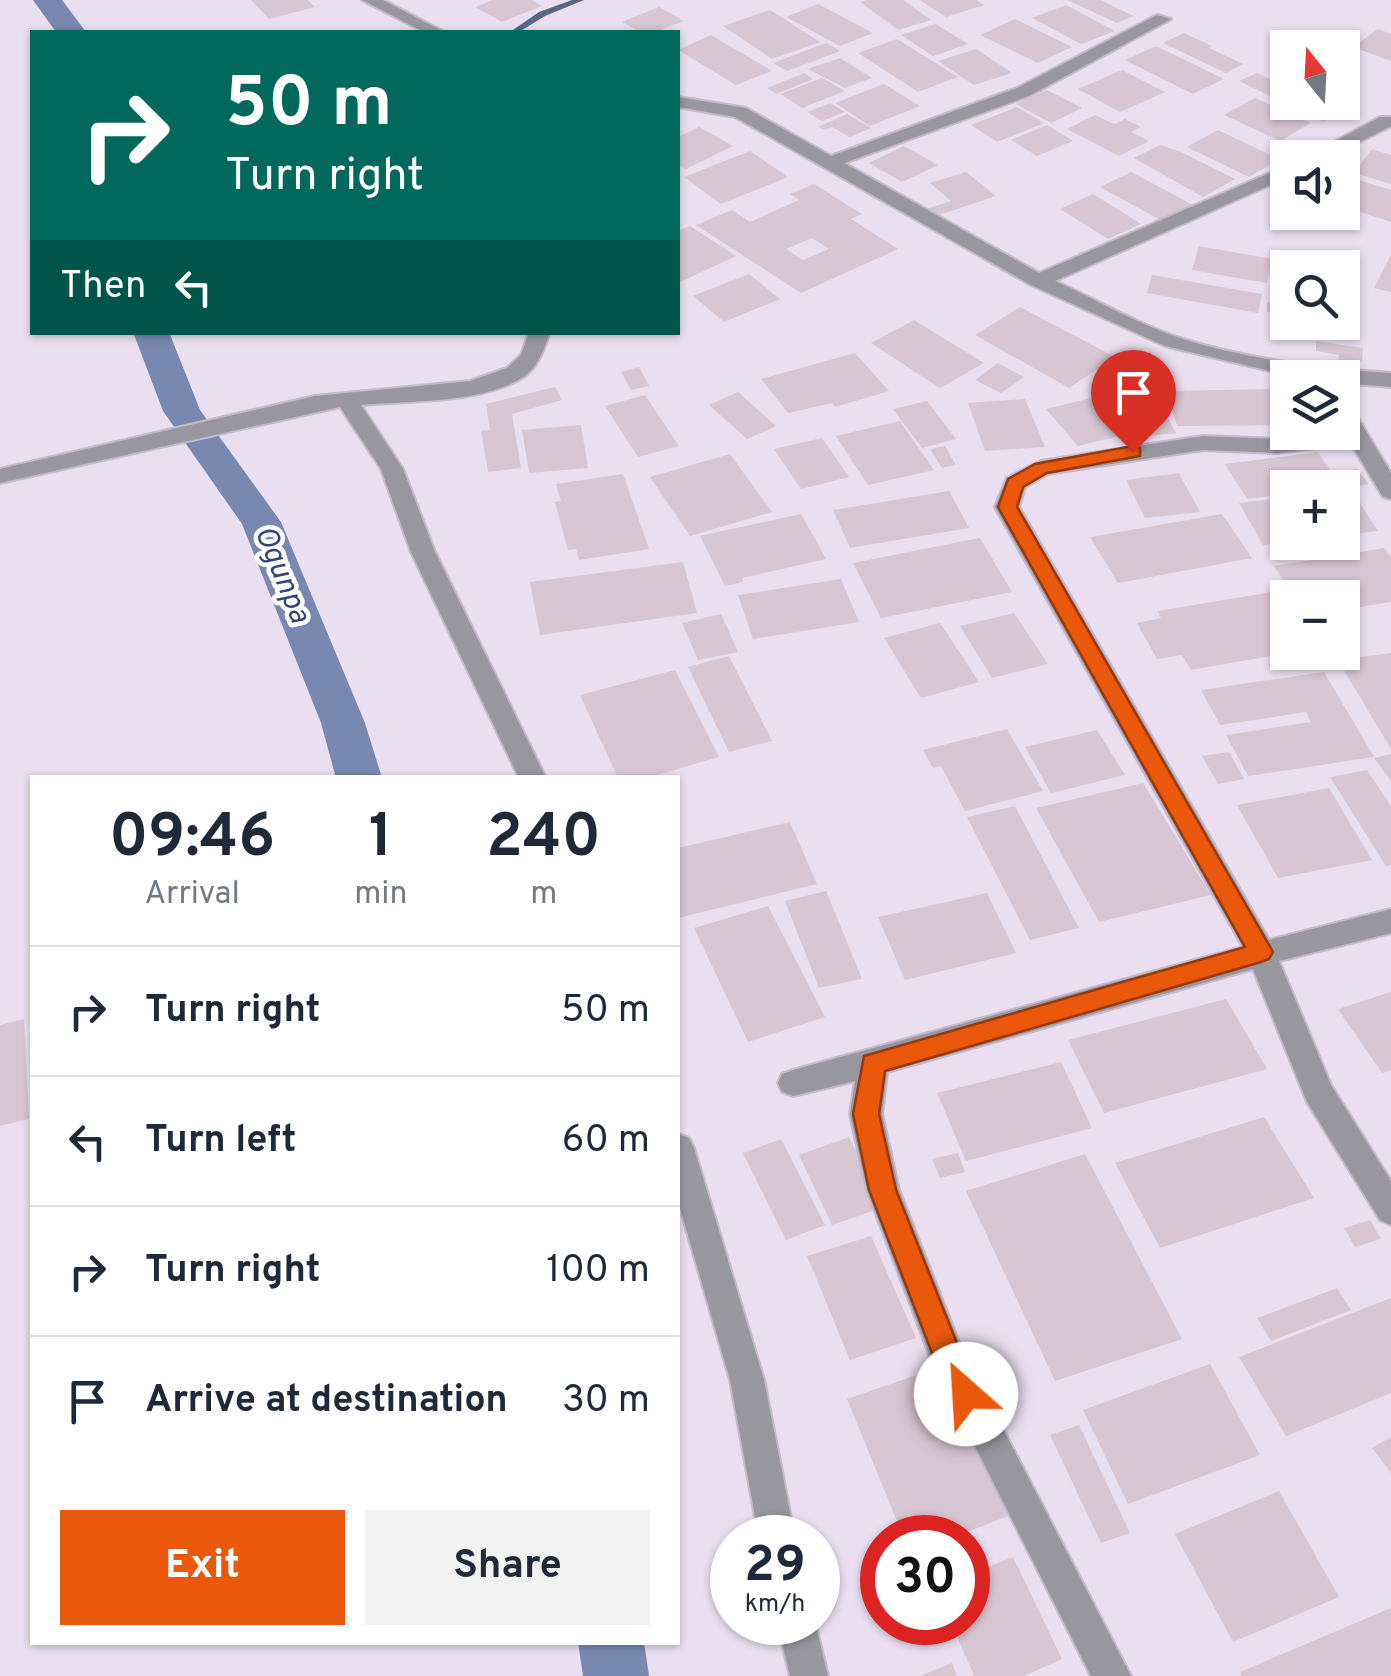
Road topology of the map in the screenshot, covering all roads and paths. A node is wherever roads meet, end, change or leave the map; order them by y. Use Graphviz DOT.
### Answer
graph roads {
  1 [pos="370,0"];
  2 [pos="1163,19"];
  3 [pos="432,30"];
  4 [pos="680,102"];
  5 [pos="1386,121"];
  6 [pos="1349,140"];
  7 [pos="828,163"];
  8 [pos="1270,178"];
  9 [pos="1038,281"];
  10 [pos="539,335"];
  11 [pos="1270,366"];
  12 [pos="1360,378"];
  13 [pos="1391,380"];
  14 [pos="345,398"];
  15 [pos="1360,439"];
  16 [pos="1270,446"];
  17 [pos="0,476"];
  18 [pos="1391,492"];
  19 [pos="532,775"];
  20 [pos="1391,921"];
  21 [pos="1261,952"];
  22 [pos="873,1064"];
  23 [pos="793,1083"];
  24 [pos="680,1155"];
  25 [pos="1391,1210"];
  26 [pos="773,1515"];
  27 [pos="801,1645"];
  28 [pos="808,1676"];
  29 [pos="1112,1676"];
  1 -- 3 [label="street"];
  2 -- 7 [label="street"];
  4 -- 7 [label="street"];
  5 -- 6 [label="street"];
  7 -- 9 [label="street"];
  8 -- 9 [label="street"];
  9 -- 11 [label="street"];
  10 -- 14 [label="street"];
  12 -- 13 [label="street"];
  14 -- 17 [label="street"];
  14 -- 19 [label="street"];
  15 -- 18 [label="street"];
  16 -- 21 [label="street"];
  20 -- 21 [label="street"];
  21 -- 22 [label="street"];
  21 -- 25 [label="street"];
  22 -- 23 [label="street"];
  22 -- 29 [label="street"];
  24 -- 26 [label="street"];
  27 -- 28 [label="street"];
}
